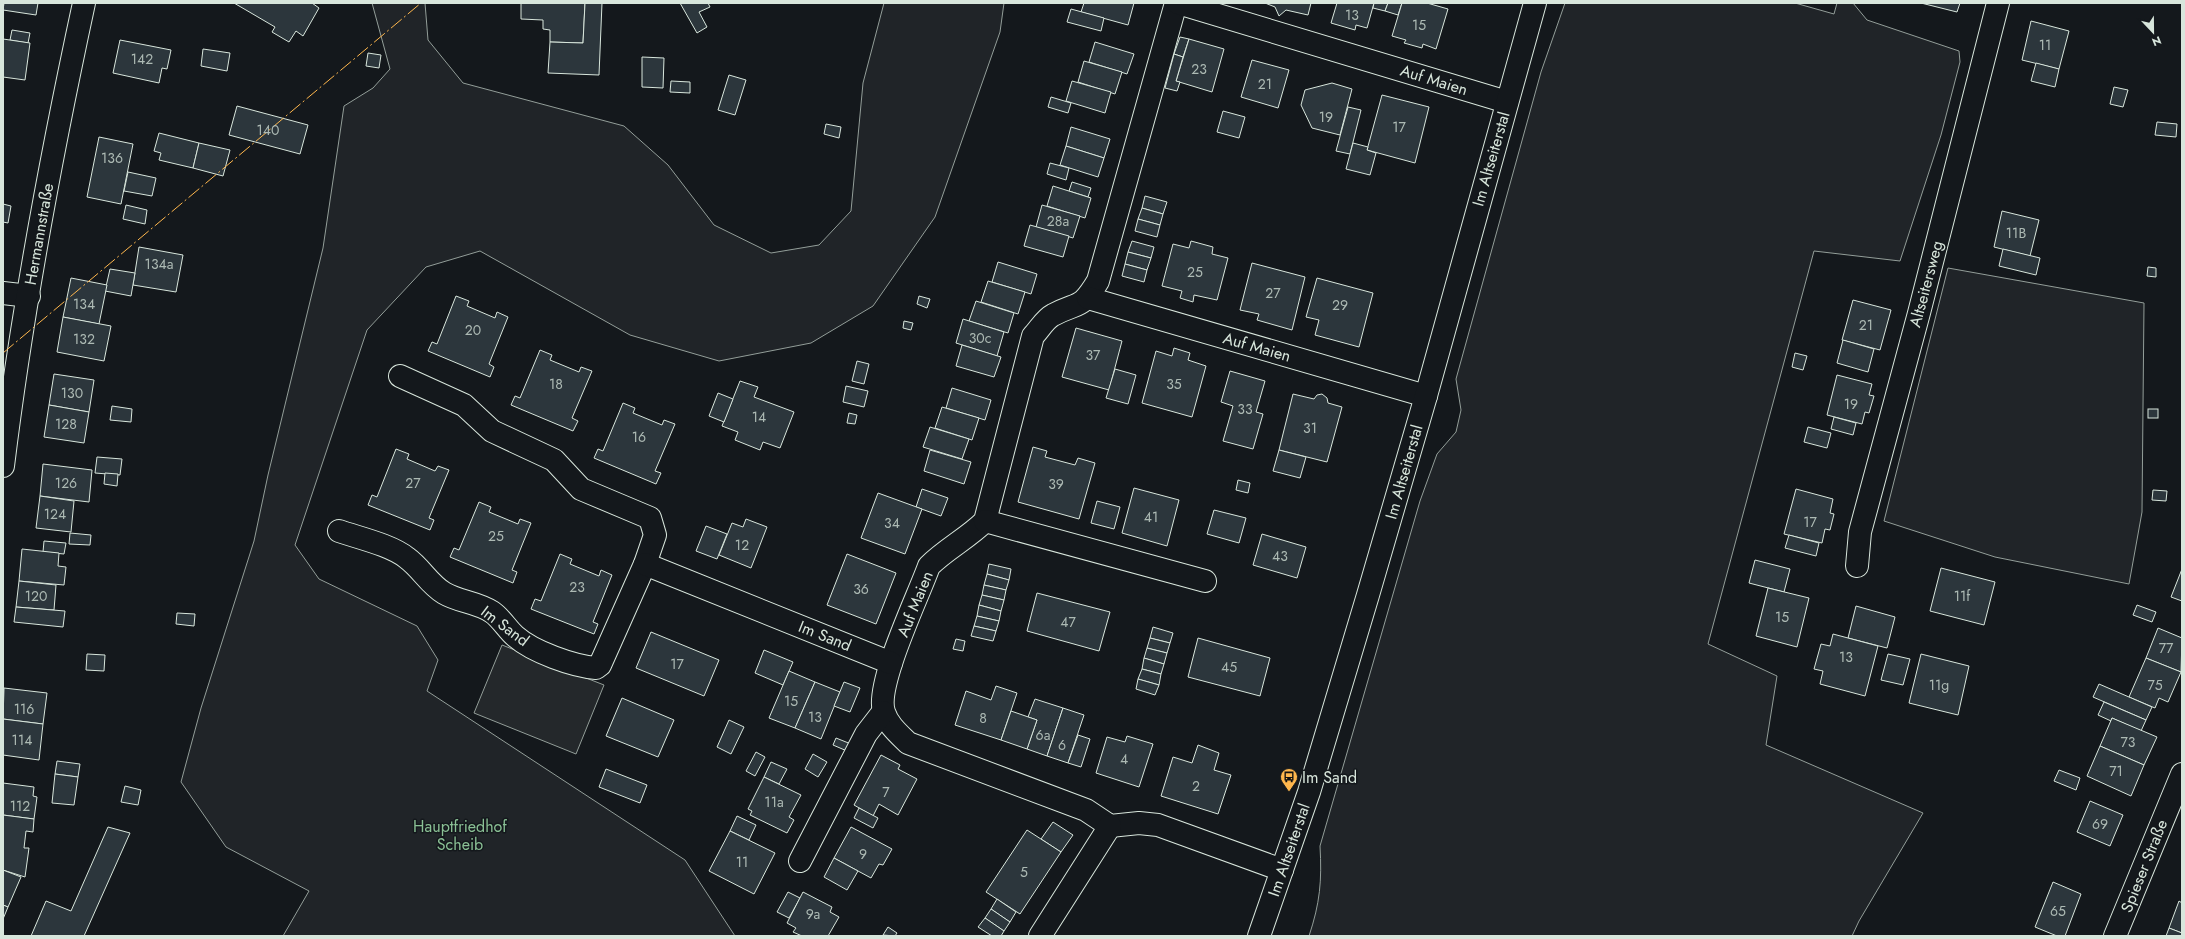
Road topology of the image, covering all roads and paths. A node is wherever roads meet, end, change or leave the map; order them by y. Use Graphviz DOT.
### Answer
graph roads {
  1 [pos="84,3"];
  2 [pos="1177,3"];
  3 [pos="1535,3"];
  4 [pos="1998,3"];
  5 [pos="1507,102"];
  6 [pos="3,293"];
  7 [pos="28,296"];
  8 [pos="1088,298"];
  9 [pos="400,376"];
  10 [pos="1426,396"];
  11 [pos="3,466"];
  12 [pos="985,521"];
  13 [pos="339,531"];
  14 [pos="645,564"];
  15 [pos="1857,566"];
  16 [pos="1205,580"];
  17 [pos="891,663"];
  18 [pos="883,712"];
  19 [pos="2182,774"];
  20 [pos="1110,826"];
  21 [pos="800,861"];
  22 [pos="1282,870"];
  23 [pos="1040,936"];
  24 [pos="1259,936"];
  25 [pos="2115,936"];
  1 -- 7 [label="street, Hermannstraße"];
  2 -- 5 [label="street, Auf Maien"];
  2 -- 8 [label="street, Auf Maien"];
  3 -- 5 [label="street, Im Altseiterstal"];
  4 -- 15 [label="street, Altseitersweg"];
  5 -- 10 [label="street, Im Altseiterstal"];
  6 -- 7 [label="street"];
  7 -- 11 [label="street, Hermannstraße"];
  8 -- 10 [label="street, Auf Maien"];
  8 -- 12 [label="street, Auf Maien"];
  9 -- 14 [label="street, Im Sand"];
  10 -- 22 [label="street, Im Altseiterstal"];
  12 -- 16 [label="street"];
  12 -- 17 [label="street, Auf Maien"];
  13 -- 14 [label="street, Im Sand"];
  14 -- 17 [label="street, Im Sand"];
  17 -- 18 [label="street"];
  18 -- 20 [label="street"];
  18 -- 21 [label="street"];
  19 -- 25 [label="street, Spieser Straße"];
  20 -- 22 [label="street"];
  20 -- 23 [label="street"];
  22 -- 24 [label="street, Im Altseiterstal"];
}
